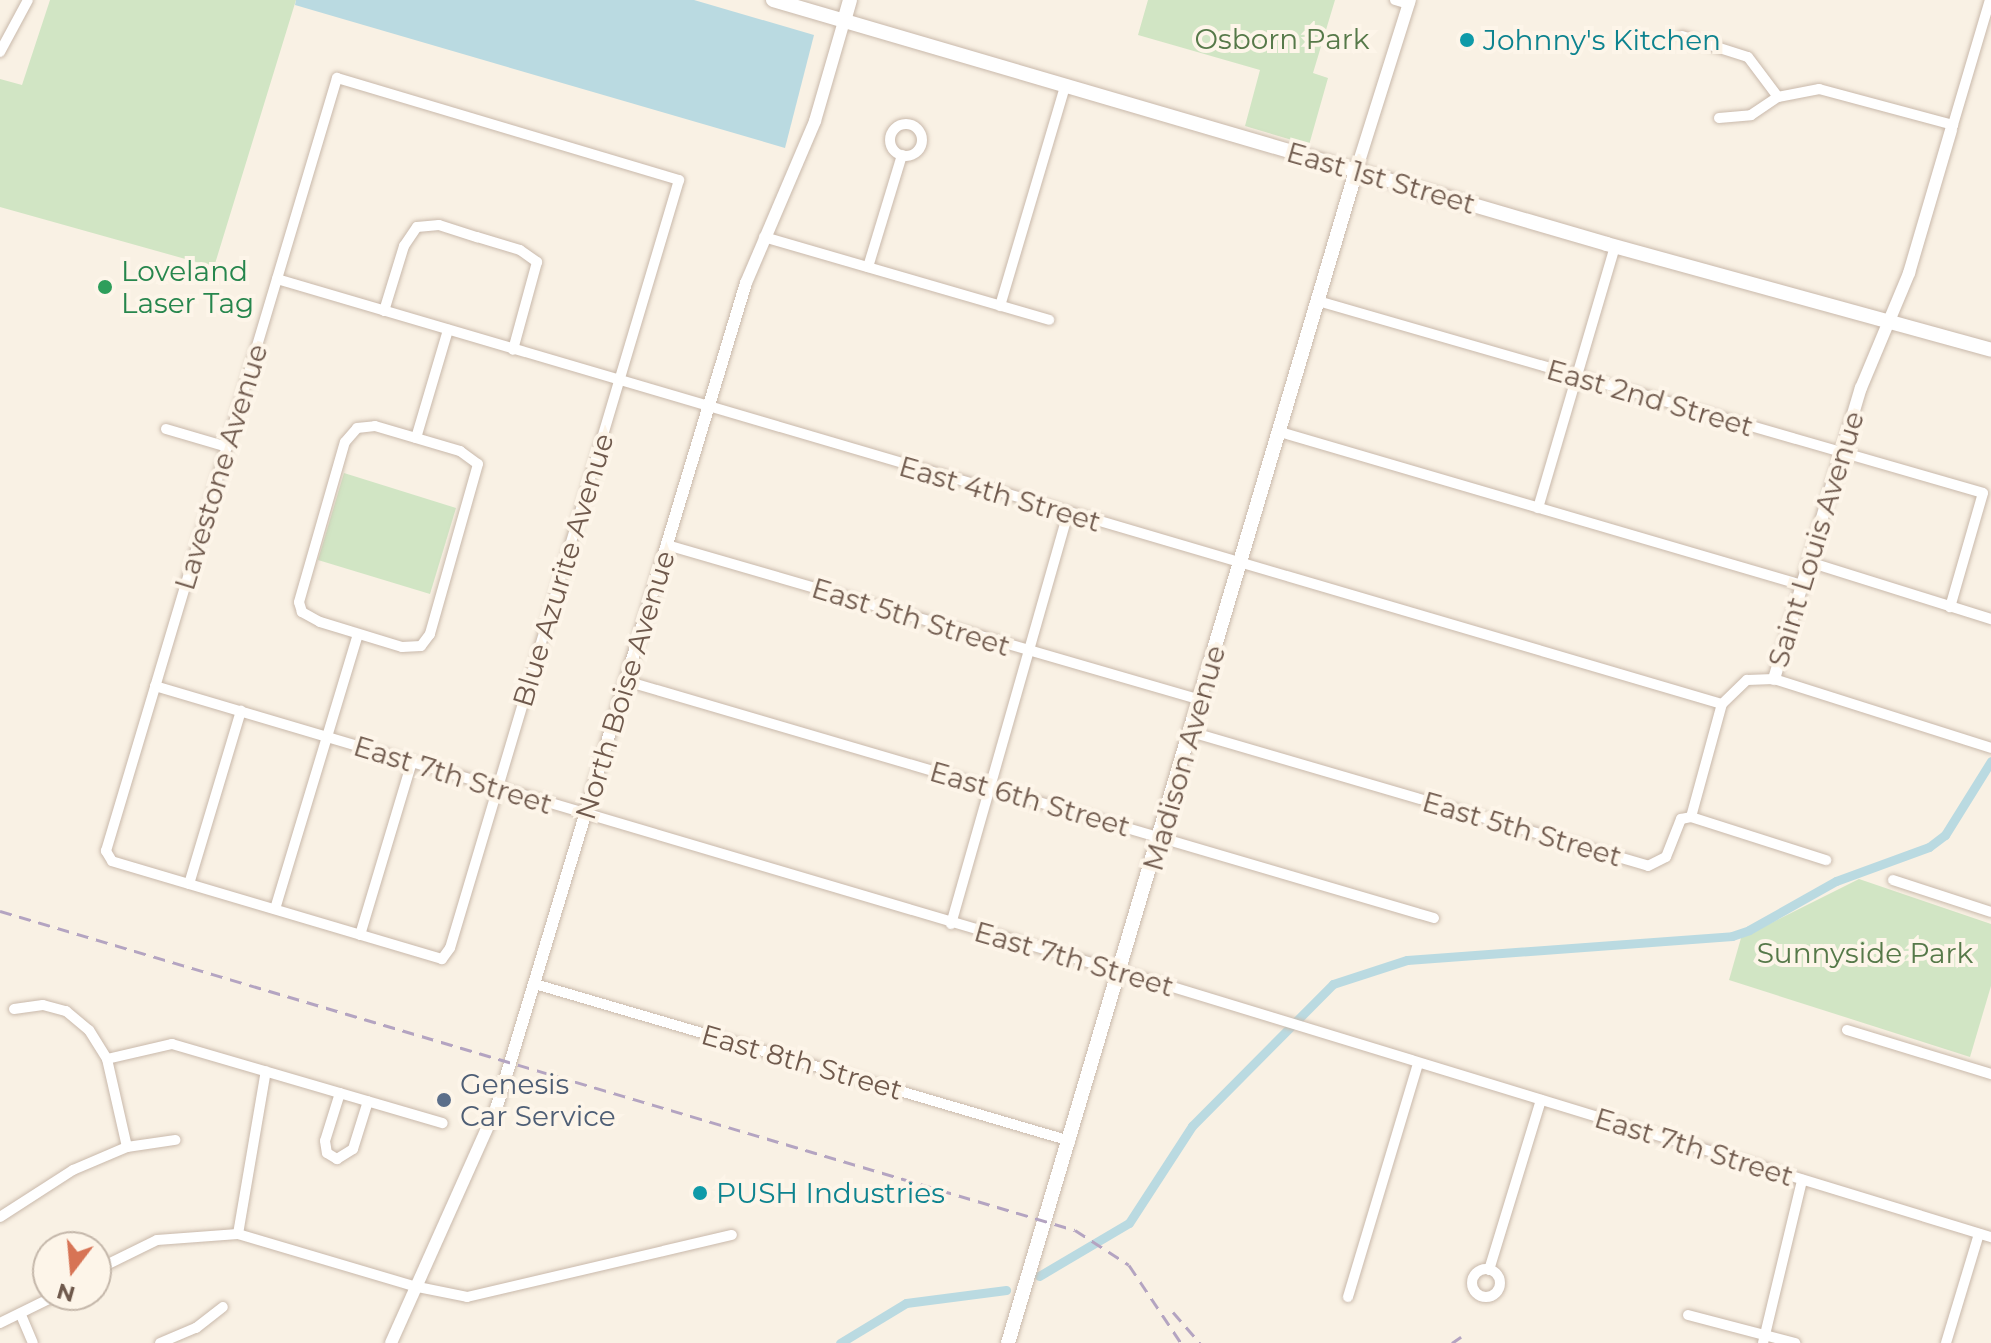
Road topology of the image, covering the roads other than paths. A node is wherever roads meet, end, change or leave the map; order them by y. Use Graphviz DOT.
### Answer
graph roads {
  1 [pos="28,0"];
  2 [pos="773,0"];
  3 [pos="850,0"];
  4 [pos="1395,0"];
  5 [pos="1990,0"];
  6 [pos="1409,2"];
  7 [pos="844,21"];
  8 [pos="1682,36"];
  9 [pos="0,52"];
  10 [pos="337,78"];
  11 [pos="1065,86"];
  12 [pos="1778,97"];
  13 [pos="1719,118"];
  14 [pos="1952,128"];
  15 [pos="902,155"];
  16 [pos="1356,171"];
  17 [pos="764,237"];
  18 [pos="1615,247"];
  19 [pos="868,267"];
  20 [pos="277,279"];
  21 [pos="1318,301"];
  22 [pos="1000,306"];
  23 [pos="384,311"];
  24 [pos="1049,320"];
  25 [pos="1889,321"];
  26 [pos="448,330"];
  27 [pos="513,350"];
  28 [pos="1991,350"];
  29 [pos="1577,378"];
  30 [pos="619,382"];
  31 [pos="708,407"];
  32 [pos="166,429"];
  33 [pos="1280,432"];
  34 [pos="416,438"];
  35 [pos="227,447"];
  36 [pos="1842,453"];
  37 [pos="1538,508"];
  38 [pos="1068,514"];
  39 [pos="667,545"];
  40 [pos="1809,562"];
  41 [pos="1240,565"];
  42 [pos="1802,585"];
  43 [pos="1950,607"];
  44 [pos="1991,619"];
  45 [pos="358,634"];
  46 [pos="1030,653"];
  47 [pos="1774,679"];
  48 [pos="626,681"];
  49 [pos="155,686"];
  50 [pos="1201,700"];
  51 [pos="1722,704"];
  52 [pos="241,711"];
  53 [pos="1191,732"];
  54 [pos="326,737"];
  55 [pos="1990,747"];
  56 [pos="412,762"];
  57 [pos="990,787"];
  58 [pos="497,788"];
  59 [pos="586,815"];
  60 [pos="1691,817"];
  61 [pos="1161,837"];
  62 [pos="1826,860"];
  63 [pos="1893,880"];
  64 [pos="189,884"];
  65 [pos="275,909"];
  66 [pos="1991,912"];
  67 [pos="1434,918"];
  68 [pos="951,924"];
  69 [pos="360,935"];
  70 [pos="1121,973"];
  71 [pos="535,984"];
  72 [pos="14,1009"];
  73 [pos="1847,1030"];
  74 [pos="107,1059"];
  75 [pos="1418,1063"];
  76 [pos="266,1071"];
  77 [pos="1991,1074"];
  78 [pos="340,1093"];
  79 [pos="1541,1100"];
  80 [pos="368,1101"];
  81 [pos="443,1123"];
  82 [pos="175,1140"];
  83 [pos="1070,1141"];
  84 [pos="127,1147"];
  85 [pos="1802,1180"];
  86 [pos="0,1217"];
  87 [pos="238,1234"];
  88 [pos="1979,1234"];
  89 [pos="732,1235"];
  90 [pos="1991,1237"];
  91 [pos="112,1262"];
  92 [pos="1489,1270"];
  93 [pos="413,1286"];
  94 [pos="1348,1297"];
  95 [pos="223,1307"];
  96 [pos="32,1309"];
  97 [pos="21,1315"];
  98 [pos="1688,1315"];
  99 [pos="0,1323"];
  100 [pos="1764,1339"];
  101 [pos="33,1343"];
  102 [pos="160,1343"];
  103 [pos="391,1343"];
  104 [pos="1008,1343"];
  105 [pos="1795,1343"];
  106 [pos="1946,1343"];
  1 -- 9 [label="street"];
  2 -- 7 [label="main road, East 1st Street"];
  3 -- 7 [label="main road"];
  4 -- 6 [label="street"];
  5 -- 14 [label="street"];
  6 -- 16 [label="street"];
  7 -- 11 [label="main road, East 1st Street"];
  7 -- 17 [label="street, North Boise Avenue"];
  8 -- 12 [label="street"];
  10 -- 20 [label="street, Lavestone Avenue"];
  10 -- 30 [label="street, Blue Azurite Avenue"];
  11 -- 16 [label="main road, East 1st Street"];
  11 -- 22 [label="street"];
  12 -- 13 [label="street"];
  12 -- 14 [label="street"];
  14 -- 25 [label="street, Saint Louis Avenue"];
  15 -- 19 [label="street"];
  16 -- 18 [label="main road, East 1st Street"];
  16 -- 21 [label="main road, Madison Avenue"];
  17 -- 19 [label="street"];
  17 -- 31 [label="street, North Boise Avenue"];
  18 -- 25 [label="main road, East 1st Street"];
  18 -- 29 [label="street"];
  19 -- 22 [label="street"];
  20 -- 23 [label="street, East 4th Street"];
  20 -- 35 [label="street, Lavestone Avenue"];
  21 -- 29 [label="street, East 2nd Street"];
  21 -- 33 [label="main road, Madison Avenue"];
  22 -- 24 [label="street"];
  23 -- 26 [label="street, East 4th Street"];
  23 -- 27 [label="street"];
  25 -- 28 [label="main road, East 1st Street"];
  25 -- 36 [label="street, Saint Louis Avenue"];
  26 -- 27 [label="street, East 4th Street"];
  26 -- 34 [label="street"];
  27 -- 30 [label="street, East 4th Street"];
  29 -- 36 [label="street, East 2nd Street"];
  29 -- 37 [label="street"];
  30 -- 31 [label="street, East 4th Street"];
  30 -- 58 [label="street, Blue Azurite Avenue"];
  31 -- 38 [label="street, East 4th Street"];
  31 -- 39 [label="street, North Boise Avenue"];
  32 -- 35 [label="street"];
  33 -- 37 [label="street"];
  33 -- 41 [label="main road, Madison Avenue"];
  34 -- 45 [label="street"];
  34 -- 45 [label="street"];
  35 -- 49 [label="street, Lavestone Avenue"];
  36 -- 40 [label="street, Saint Louis Avenue"];
  36 -- 43 [label="street, East 2nd Street"];
  37 -- 42 [label="street"];
  38 -- 41 [label="street, East 4th Street"];
  38 -- 46 [label="street"];
  39 -- 46 [label="street, East 5th Street"];
  39 -- 48 [label="street, North Boise Avenue"];
  40 -- 42 [label="street, Saint Louis Avenue"];
  40 -- 43 [label="street"];
  41 -- 50 [label="main road, Madison Avenue"];
  41 -- 51 [label="street, East 4th Street"];
  42 -- 47 [label="street, Saint Louis Avenue"];
  43 -- 44 [label="street"];
  45 -- 54 [label="street"];
  46 -- 50 [label="street, East 5th Street"];
  46 -- 57 [label="street"];
  47 -- 51 [label="street, Saint Louis Avenue"];
  47 -- 55 [label="street"];
  48 -- 57 [label="street, East 6th Street"];
  48 -- 59 [label="street, North Boise Avenue"];
  49 -- 52 [label="street, East 7th Street"];
  49 -- 64 [label="street, Lavestone Avenue"];
  50 -- 53 [label="main road, Madison Avenue"];
  51 -- 60 [label="street"];
  52 -- 54 [label="street, East 7th Street"];
  52 -- 64 [label="street"];
  53 -- 60 [label="street, East 5th Street"];
  53 -- 61 [label="main road, Madison Avenue"];
  54 -- 56 [label="street, East 7th Street"];
  54 -- 65 [label="street"];
  56 -- 58 [label="street, East 7th Street"];
  56 -- 69 [label="street"];
  57 -- 61 [label="street, East 6th Street"];
  57 -- 68 [label="street"];
  58 -- 59 [label="street, East 7th Street"];
  58 -- 69 [label="street, Blue Azurite Avenue"];
  59 -- 68 [label="street, East 7th Street"];
  59 -- 71 [label="street, North Boise Avenue"];
  60 -- 62 [label="street"];
  61 -- 67 [label="street, East 6th Street"];
  61 -- 70 [label="main road, Madison Avenue"];
  63 -- 66 [label="street"];
  64 -- 65 [label="street"];
  65 -- 69 [label="street"];
  68 -- 70 [label="street, East 7th Street"];
  70 -- 75 [label="street, East 7th Street"];
  70 -- 83 [label="main road, Madison Avenue"];
  71 -- 83 [label="street, East 8th Street"];
  71 -- 93 [label="street, North Boise Avenue"];
  72 -- 74 [label="street"];
  73 -- 77 [label="street"];
  74 -- 76 [label="street"];
  74 -- 84 [label="street"];
  75 -- 79 [label="street, East 7th Street"];
  75 -- 94 [label="street"];
  76 -- 78 [label="street"];
  76 -- 87 [label="street"];
  78 -- 80 [label="street"];
  78 -- 80 [label="street"];
  79 -- 85 [label="street, East 7th Street"];
  79 -- 92 [label="street"];
  80 -- 81 [label="street"];
  82 -- 84 [label="street"];
  83 -- 104 [label="main road, Madison Avenue"];
  84 -- 86 [label="street"];
  85 -- 88 [label="street, East 7th Street"];
  85 -- 100 [label="street"];
  87 -- 91 [label="street"];
  87 -- 93 [label="street"];
  88 -- 90 [label="street, East 7th Street"];
  88 -- 106 [label="street"];
  89 -- 93 [label="street"];
  93 -- 103 [label="street, North Boise Avenue"];
  95 -- 102 [label="street"];
  96 -- 97 [label="street"];
  97 -- 99 [label="street"];
  97 -- 101 [label="street"];
  98 -- 100 [label="street"];
  100 -- 105 [label="street"];
}
